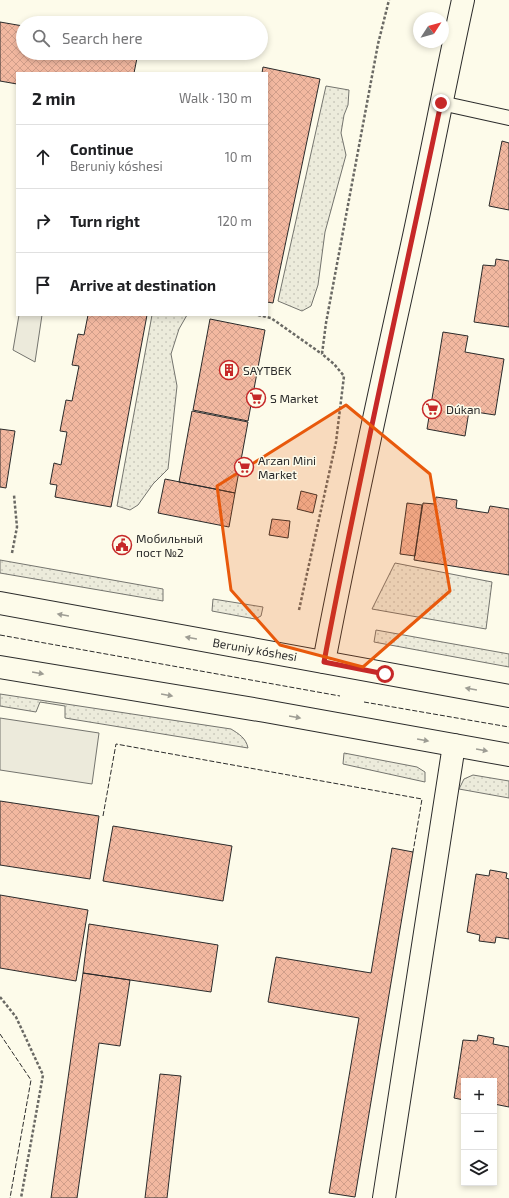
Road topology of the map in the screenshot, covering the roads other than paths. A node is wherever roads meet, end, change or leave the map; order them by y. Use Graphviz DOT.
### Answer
graph roads {
  1 [pos="463,0"];
  2 [pos="441,103"];
  3 [pos="509,118"];
  4 [pos="0,603"];
  5 [pos="324,662"];
  6 [pos="0,667"];
  7 [pos="509,696"];
  8 [pos="454,746"];
  9 [pos="509,755"];
  10 [pos="384,1198"];
  1 -- 2 [label="street"];
  2 -- 3 [label="lane"];
  2 -- 5 [label="street"];
  5 -- 4 [label="street, Beruniy kóshesi, one-way"];
  7 -- 5 [label="street, Beruniy kóshesi, one-way"];
  6 -- 8 [label="street, one-way"];
  8 -- 9 [label="street, one-way"];
  8 -- 10 [label="street"];
}
